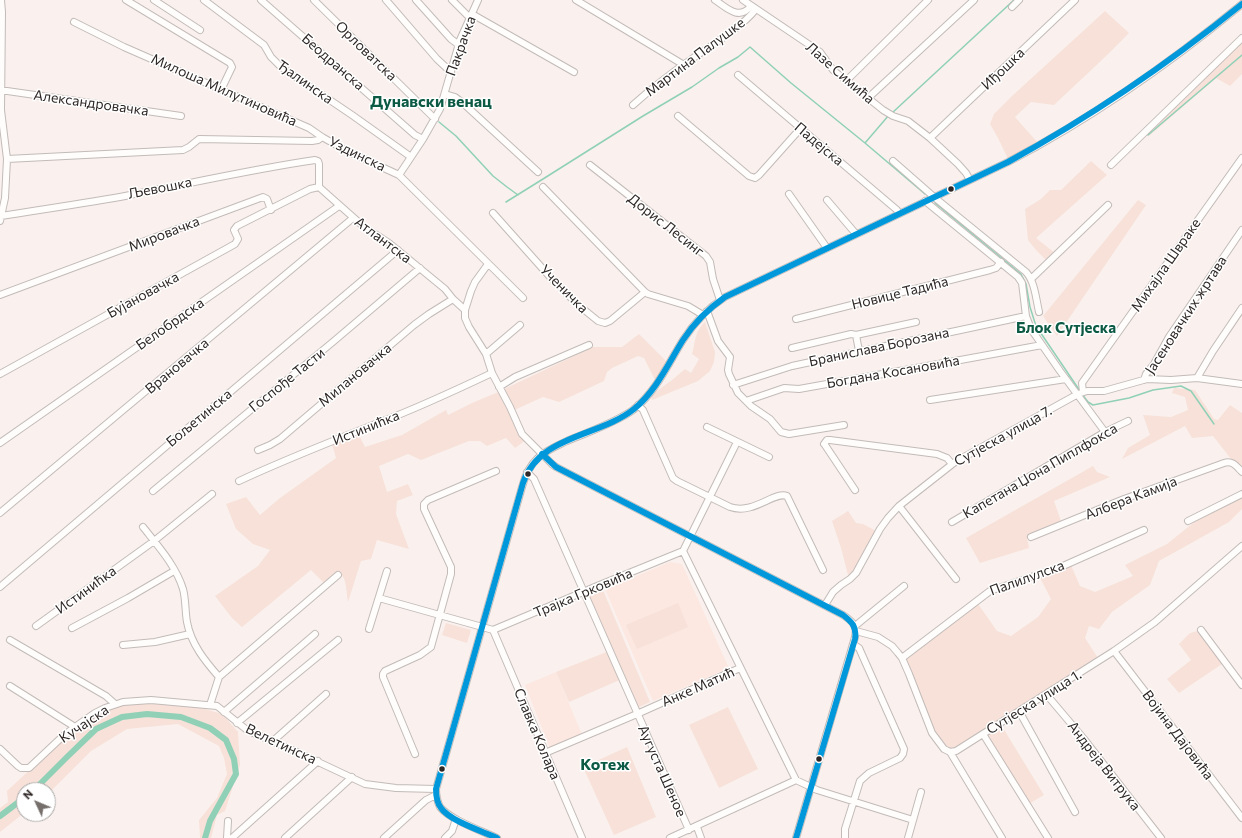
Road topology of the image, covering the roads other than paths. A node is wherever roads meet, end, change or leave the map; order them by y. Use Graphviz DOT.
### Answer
graph roads {
  1 [pos="0,0"];
  2 [pos="126,0"];
  3 [pos="154,0"];
  4 [pos="204,0"];
  5 [pos="261,0"];
  6 [pos="314,0"];
  7 [pos="386,0"];
  8 [pos="416,0"];
  9 [pos="452,0"];
  10 [pos="478,0"];
  11 [pos="576,0"];
  12 [pos="714,0"];
  13 [pos="743,0"];
  14 [pos="928,0"];
  15 [pos="974,0"];
  16 [pos="1019,0"];
  17 [pos="1074,0"];
  18 [pos="1242,4"];
  19 [pos="1012,7"];
  20 [pos="754,8"];
  21 [pos="471,16"];
  22 [pos="74,22"];
  23 [pos="200,30"];
  24 [pos="1242,38"];
  25 [pos="458,45"];
  26 [pos="684,65"];
  27 [pos="451,72"];
  28 [pos="574,72"];
  29 [pos="738,76"];
  30 [pos="846,81"];
  31 [pos="0,90"];
  32 [pos="222,90"];
  33 [pos="445,94"];
  34 [pos="868,98"];
  35 [pos="633,105"];
  36 [pos="182,116"];
  37 [pos="678,116"];
  38 [pos="435,119"];
  39 [pos="800,129"];
  40 [pos="322,137"];
  41 [pos="930,138"];
  42 [pos="424,139"];
  43 [pos="412,157"];
  44 [pos="1242,158"];
  45 [pos="7,159"];
  46 [pos="893,161"];
  47 [pos="590,165"];
  48 [pos="1111,165"];
  49 [pos="538,172"];
  50 [pos="399,175"];
  51 [pos="970,180"];
  52 [pos="319,187"];
  53 [pos="543,187"];
  54 [pos="789,194"];
  55 [pos="934,197"];
  56 [pos="827,200"];
  57 [pos="925,201"];
  58 [pos="339,206"];
  59 [pos="1108,206"];
  60 [pos="272,210"];
  61 [pos="493,214"];
  62 [pos="899,214"];
  63 [pos="353,218"];
  64 [pos="1,219"];
  65 [pos="1242,230"];
  66 [pos="856,234"];
  67 [pos="827,248"];
  68 [pos="398,250"];
  69 [pos="1001,262"];
  70 [pos="488,264"];
  71 [pos="420,268"];
  72 [pos="1031,279"];
  73 [pos="645,292"];
  74 [pos="0,295"];
  75 [pos="523,298"];
  76 [pos="453,299"];
  77 [pos="720,300"];
  78 [pos="1242,308"];
  79 [pos="465,310"];
  80 [pos="1039,312"];
  81 [pos="705,313"];
  82 [pos="1026,316"];
  83 [pos="796,319"];
  84 [pos="916,322"];
  85 [pos="520,325"];
  86 [pos="856,335"];
  87 [pos="1042,345"];
  88 [pos="589,346"];
  89 [pos="792,348"];
  90 [pos="859,351"];
  91 [pos="486,354"];
  92 [pos="492,373"];
  93 [pos="0,374"];
  94 [pos="1066,378"];
  95 [pos="1197,378"];
  96 [pos="1144,380"];
  97 [pos="1241,383"];
  98 [pos="734,385"];
  99 [pos="499,387"];
  100 [pos="1081,393"];
  101 [pos="930,400"];
  102 [pos="746,401"];
  103 [pos="638,405"];
  104 [pos="1128,421"];
  105 [pos="844,425"];
  106 [pos="707,426"];
  107 [pos="1105,432"];
  108 [pos="737,442"];
  109 [pos="0,443"];
  110 [pos="258,450"];
  111 [pos="542,454"];
  112 [pos="769,457"];
  113 [pos="952,464"];
  114 [pos="496,471"];
  115 [pos="527,472"];
  116 [pos="1242,472"];
  117 [pos="239,481"];
  118 [pos="855,490"];
  119 [pos="153,491"];
  120 [pos="212,494"];
  121 [pos="1242,494"];
  122 [pos="709,497"];
  123 [pos="899,506"];
  124 [pos="0,513"];
  125 [pos="1188,521"];
  126 [pos="952,522"];
  127 [pos="143,527"];
  128 [pos="1144,530"];
  129 [pos="691,536"];
  130 [pos="1031,537"];
  131 [pos="154,541"];
  132 [pos="1242,546"];
  133 [pos="683,551"];
  134 [pos="824,570"];
  135 [pos="174,571"];
  136 [pos="387,571"];
  137 [pos="338,575"];
  138 [pos="956,579"];
  139 [pos="904,586"];
  140 [pos="0,587"];
  141 [pos="584,592"];
  142 [pos="378,598"];
  143 [pos="825,605"];
  144 [pos="441,615"];
  145 [pos="36,626"];
  146 [pos="482,627"];
  147 [pos="72,628"];
  148 [pos="856,628"];
  149 [pos="369,629"];
  150 [pos="493,630"];
  151 [pos="1201,630"];
  152 [pos="190,634"];
  153 [pos="315,634"];
  154 [pos="10,640"];
  155 [pos="338,640"];
  156 [pos="853,644"];
  157 [pos="123,645"];
  158 [pos="1114,652"];
  159 [pos="902,658"];
  160 [pos="740,668"];
  161 [pos="220,677"];
  162 [pos="1242,685"];
  163 [pos="10,686"];
  164 [pos="326,694"];
  165 [pos="1046,694"];
  166 [pos="115,704"];
  167 [pos="210,705"];
  168 [pos="1019,711"];
  169 [pos="224,712"];
  170 [pos="637,714"];
  171 [pos="237,723"];
  172 [pos="75,727"];
  173 [pos="983,734"];
  174 [pos="273,741"];
  175 [pos="0,749"];
  176 [pos="950,752"];
  177 [pos="545,753"];
  178 [pos="415,754"];
  179 [pos="318,761"];
  180 [pos="352,777"];
  181 [pos="796,780"];
  182 [pos="811,788"];
  183 [pos="436,792"];
  184 [pos="920,792"];
  185 [pos="853,802"];
  186 [pos="1075,812"];
  187 [pos="1242,818"];
  188 [pos="456,819"];
  189 [pos="913,820"];
  190 [pos="228,821"];
  191 [pos="697,827"];
  192 [pos="689,830"];
  193 [pos="227,838"];
  194 [pos="232,838"];
  195 [pos="285,838"];
  196 [pos="384,838"];
  197 [pos="445,838"];
  198 [pos="497,838"];
  199 [pos="582,838"];
  200 [pos="670,838"];
  201 [pos="701,838"];
  202 [pos="796,838"];
  203 [pos="845,838"];
  204 [pos="908,838"];
  205 [pos="1002,838"];
  206 [pos="1048,838"];
  207 [pos="1160,838"];
  1 -- 31 [label="street"];
  2 -- 32 [label="street"];
  3 -- 23 [label="street"];
  4 -- 43 [label="street, Ђалинска"];
  5 -- 42 [label="street, Беодранска"];
  6 -- 38 [label="street, Орловатска"];
  7 -- 27 [label="street"];
  8 -- 25 [label="street"];
  9 -- 21 [label="street"];
  10 -- 21 [label="street, Пакрачка"];
  11 -- 26 [label="street"];
  12 -- 20 [label="street"];
  13 -- 20 [label="street, Лазе Симића"];
  14 -- 30 [label="street"];
  15 -- 34 [label="street"];
  16 -- 19 [label="street"];
  17 -- 41 [label="street, Иђошка"];
  18 -- 51 [label="street"];
  20 -- 26 [label="street, Мартина Палушке"];
  20 -- 30 [label="street, Лазе Симића"];
  21 -- 25 [label="street, Пакрачка"];
  21 -- 28 [label="street"];
  22 -- 32 [label="street, Милоша Милутиновића"];
  24 -- 48 [label="street"];
  25 -- 27 [label="street, Пакрачка"];
  26 -- 35 [label="street, Мартина Палушке"];
  27 -- 33 [label="street, Пакрачка"];
  29 -- 39 [label="street, Падејска"];
  30 -- 34 [label="street, Лазе Симића"];
  31 -- 36 [label="street, Александровачка"];
  31 -- 45 [label="street"];
  32 -- 40 [label="street, Милоша Милутиновића"];
  33 -- 38 [label="street, Пакрачка"];
  33 -- 49 [label="street"];
  34 -- 41 [label="street, Лазе Симића"];
  37 -- 39 [label="street"];
  38 -- 42 [label="street, Пакрачка"];
  39 -- 62 [label="street, Падејска"];
  40 -- 45 [label="street, Уздинска"];
  40 -- 50 [label="street, Уздинска"];
  41 -- 51 [label="street, Лазе Симића"];
  42 -- 43 [label="street, Пакрачка"];
  43 -- 50 [label="street, Пакрачка"];
  44 -- 100 [label="street, Михајла Швраке"];
  45 -- 64 [label="street"];
  46 -- 55 [label="street"];
  47 -- 77 [label="street, Дорис Лесинг"];
  50 -- 70 [label="street, Уздинска"];
  51 -- 55 [label="street"];
  52 -- 58 [label="street, Атлантска"];
  52 -- 60 [label="street"];
  52 -- 64 [label="street, Љевошка"];
  53 -- 73 [label="street"];
  54 -- 67 [label="street"];
  55 -- 57 [label="street"];
  55 -- 72 [label="street"];
  56 -- 66 [label="street"];
  57 -- 62 [label="street"];
  57 -- 69 [label="street"];
  58 -- 63 [label="street, Атлантска"];
  58 -- 109 [label="street, Белобрдска"];
  59 -- 72 [label="street"];
  60 -- 74 [label="street, Мировачка"];
  60 -- 93 [label="street, Бујановачка"];
  61 -- 73 [label="street, Ученичка"];
  62 -- 66 [label="street"];
  63 -- 68 [label="street, Атлантска"];
  63 -- 124 [label="street, Врановачка"];
  65 -- 96 [label="street, Јасеновачких жртава"];
  66 -- 67 [label="street"];
  67 -- 77 [label="street"];
  68 -- 71 [label="street, Атлантска"];
  68 -- 140 [label="street, Бољетинска"];
  69 -- 82 [label="street"];
  69 -- 83 [label="street, Новице Тадића"];
  70 -- 75 [label="street, Уздинска"];
  70 -- 79 [label="street"];
  71 -- 76 [label="street, Атлантска"];
  71 -- 119 [label="street, Госпође Тасти"];
  72 -- 80 [label="street"];
  73 -- 81 [label="street"];
  76 -- 79 [label="street, Атлантска"];
  76 -- 110 [label="street, Милановачка"];
  77 -- 81 [label="street"];
  78 -- 95 [label="street"];
  79 -- 91 [label="street"];
  81 -- 98 [label="street"];
  81 -- 103 [label="street"];
  82 -- 87 [label="street"];
  82 -- 90 [label="street, Бранислава Борозана"];
  84 -- 86 [label="street"];
  85 -- 91 [label="street"];
  86 -- 89 [label="street"];
  86 -- 90 [label="street"];
  87 -- 94 [label="street"];
  87 -- 102 [label="street, Богдана Косановића"];
  88 -- 99 [label="street"];
  90 -- 98 [label="street, Бранислава Борозана"];
  91 -- 92 [label="street"];
  92 -- 99 [label="street"];
  92 -- 117 [label="street, Истинићка"];
  94 -- 100 [label="street"];
  94 -- 101 [label="street"];
  95 -- 96 [label="street, Сутјеска улица 7."];
  95 -- 97 [label="street, Сутјеска улица 7."];
  96 -- 100 [label="street, Сутјеска улица 7."];
  98 -- 102 [label="street"];
  99 -- 111 [label="street"];
  100 -- 107 [label="street"];
  100 -- 113 [label="street, Сутјеска улица 7."];
  102 -- 105 [label="street"];
  103 -- 111 [label="street"];
  103 -- 122 [label="street"];
  104 -- 107 [label="street, Капетана Џона Пиплфокса"];
  106 -- 108 [label="street"];
  107 -- 126 [label="street, Капетана Џона Пиплфокса"];
  108 -- 112 [label="street"];
  108 -- 122 [label="street"];
  111 -- 115 [label="street"];
  111 -- 129 [label="street"];
  113 -- 118 [label="street"];
  113 -- 123 [label="street, Сутјеска улица 7."];
  114 -- 144 [label="street"];
  115 -- 141 [label="street, Аугуста Шеное"];
  115 -- 146 [label="street"];
  116 -- 130 [label="street, Албера Камија"];
  120 -- 131 [label="street, Истинићка"];
  121 -- 125 [label="street"];
  122 -- 129 [label="street"];
  122 -- 134 [label="street"];
  123 -- 138 [label="street"];
  123 -- 143 [label="street, Сутјеска улица 7."];
  127 -- 131 [label="street"];
  128 -- 159 [label="street, Палилулска"];
  129 -- 133 [label="street"];
  129 -- 143 [label="street"];
  131 -- 135 [label="street"];
  131 -- 145 [label="street, Истинићка"];
  132 -- 158 [label="street, Сутјеска улица 1."];
  133 -- 141 [label="street, Трајка Грковића"];
  133 -- 160 [label="street"];
  135 -- 147 [label="street"];
  135 -- 152 [label="street"];
  136 -- 142 [label="street"];
  137 -- 161 [label="street"];
  139 -- 148 [label="street"];
  141 -- 150 [label="street, Трајка Грковића"];
  141 -- 170 [label="street, Аугуста Шеное"];
  142 -- 144 [label="street"];
  142 -- 149 [label="street"];
  143 -- 148 [label="street"];
  144 -- 146 [label="street"];
  144 -- 178 [label="street"];
  146 -- 150 [label="street"];
  146 -- 183 [label="street"];
  148 -- 156 [label="street"];
  148 -- 159 [label="street"];
  150 -- 177 [label="street, Славка Колара"];
  151 -- 162 [label="street"];
  152 -- 157 [label="street"];
  152 -- 161 [label="street"];
  153 -- 169 [label="street"];
  154 -- 166 [label="street"];
  155 -- 171 [label="street"];
  156 -- 182 [label="street"];
  156 -- 185 [label="street"];
  158 -- 165 [label="street, Сутјеска улица 1."];
  158 -- 187 [label="street, Војина Дајовића"];
  159 -- 176 [label="street"];
  160 -- 170 [label="street, Анке Матић"];
  160 -- 181 [label="street"];
  161 -- 167 [label="street"];
  163 -- 172 [label="street"];
  164 -- 174 [label="street"];
  165 -- 168 [label="street, Сутјеска улица 1."];
  165 -- 207 [label="street, Андреја Витрука"];
  166 -- 167 [label="street, Кучајска"];
  166 -- 172 [label="street, Кучајска"];
  167 -- 169 [label="street, Велетинска"];
  168 -- 173 [label="street, Сутјеска улица 1."];
  168 -- 186 [label="street"];
  169 -- 171 [label="street, Велетинска"];
  170 -- 177 [label="street, Анке Матић"];
  170 -- 192 [label="street, Аугуста Шеное"];
  171 -- 174 [label="street, Велетинска"];
  172 -- 175 [label="street, Кучајска"];
  173 -- 176 [label="street, Сутјеска улица 1."];
  173 -- 206 [label="street"];
  174 -- 179 [label="street, Велетинска"];
  176 -- 205 [label="street"];
  177 -- 199 [label="street, Славка Колара"];
  179 -- 180 [label="street, Велетинска"];
  179 -- 194 [label="street"];
  180 -- 183 [label="street, Велетинска"];
  180 -- 195 [label="street"];
  181 -- 182 [label="street"];
  181 -- 191 [label="street"];
  182 -- 185 [label="street"];
  182 -- 202 [label="street"];
  183 -- 188 [label="street"];
  183 -- 196 [label="street"];
  184 -- 189 [label="street"];
  185 -- 189 [label="street"];
  185 -- 203 [label="street"];
  188 -- 197 [label="street"];
  188 -- 198 [label="street"];
  189 -- 204 [label="street"];
  190 -- 193 [label="street"];
  191 -- 192 [label="street"];
  191 -- 201 [label="street"];
  192 -- 200 [label="street"];
}
